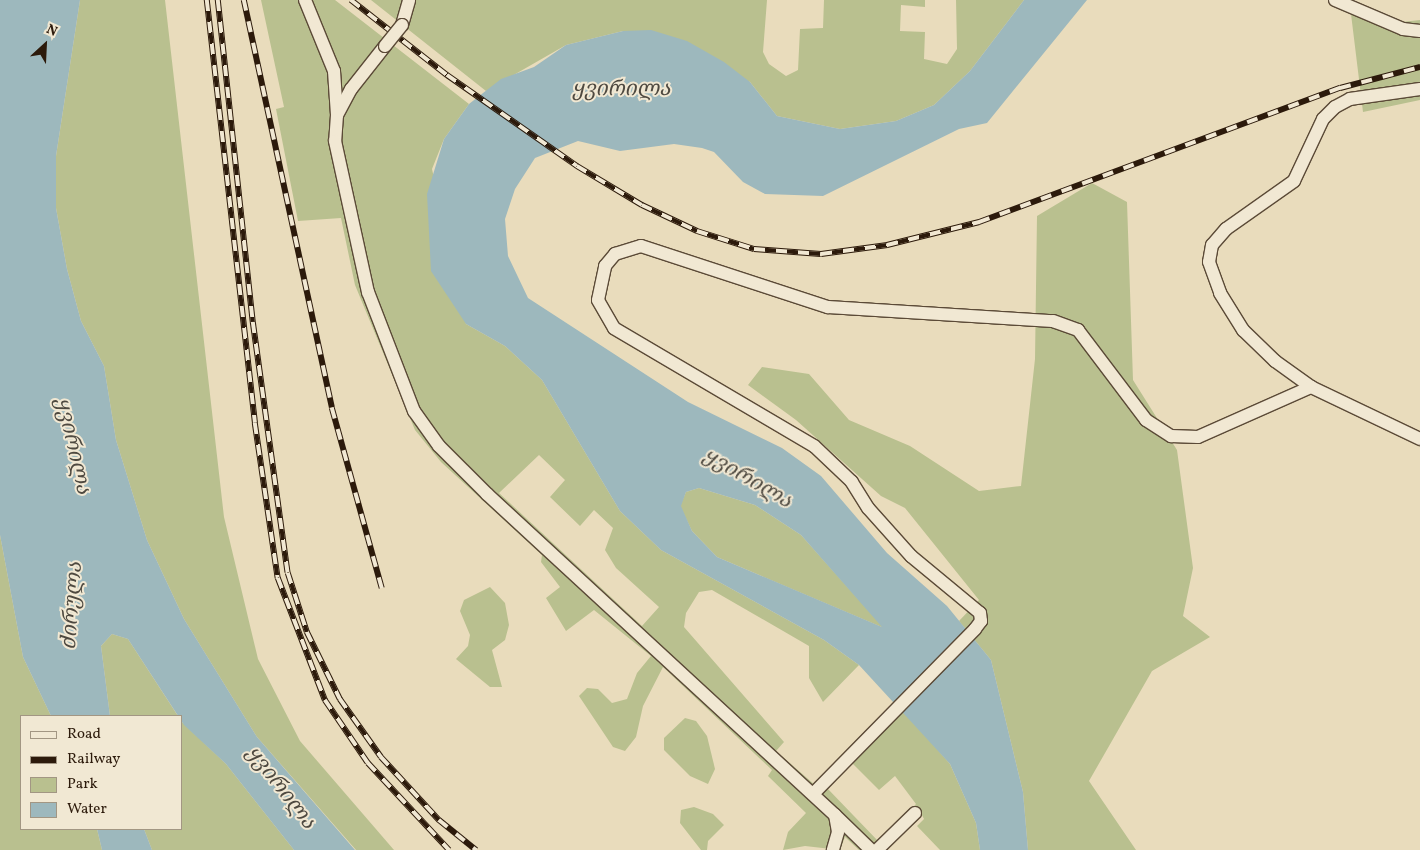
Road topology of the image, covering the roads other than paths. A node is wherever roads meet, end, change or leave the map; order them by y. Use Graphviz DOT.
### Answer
graph roads {
  1 [pos="306,0"];
  2 [pos="409,0"];
  3 [pos="1335,0"];
  4 [pos="1420,30"];
  5 [pos="1420,89"];
  6 [pos="337,115"];
  7 [pos="1311,387"];
  8 [pos="1420,439"];
  9 [pos="813,794"];
  10 [pos="915,812"];
  11 [pos="835,816"];
  12 [pos="833,850"];
  13 [pos="871,850"];
  14 [pos="877,850"];
  1 -- 6 [label="street"];
  2 -- 6 [label="street, bridge"];
  3 -- 4 [label="street"];
  5 -- 7 [label="street"];
  6 -- 9 [label="street"];
  7 -- 8 [label="street"];
  7 -- 9 [label="street"];
  9 -- 11 [label="street"];
  10 -- 14 [label="street"];
  11 -- 12 [label="street"];
  11 -- 13 [label="street"];
}
